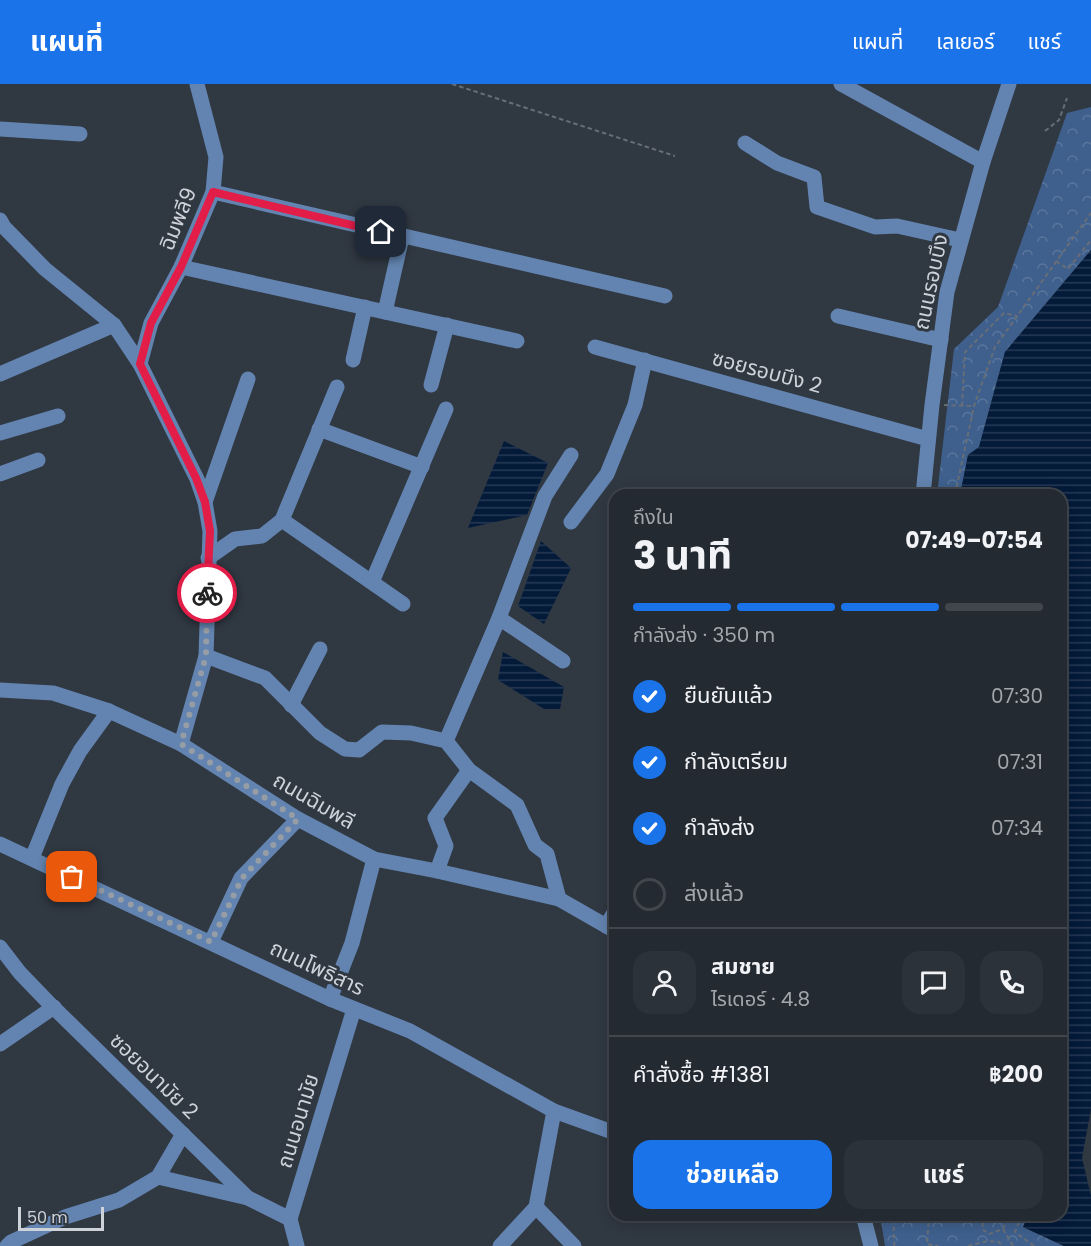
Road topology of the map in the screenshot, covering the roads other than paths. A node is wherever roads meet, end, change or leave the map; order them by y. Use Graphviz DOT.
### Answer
graph roads {
  1 [pos="197,84"];
  2 [pos="841,84"];
  3 [pos="1009,84"];
  4 [pos="0,129"];
  5 [pos="80,134"];
  6 [pos="745,143"];
  7 [pos="983,162"];
  8 [pos="213,192"];
  9 [pos="0,220"];
  10 [pos="402,237"];
  11 [pos="960,240"];
  12 [pos="181,267"];
  13 [pos="665,296"];
  14 [pos="365,308"];
  15 [pos="385,312"];
  16 [pos="838,316"];
  17 [pos="114,325"];
  18 [pos="447,325"];
  19 [pos="941,340"];
  20 [pos="517,341"];
  21 [pos="595,347"];
  22 [pos="353,360"];
  23 [pos="645,360"];
  24 [pos="140,364"];
  25 [pos="0,374"];
  26 [pos="248,379"];
  27 [pos="431,385"];
  28 [pos="337,387"];
  29 [pos="446,410"];
  30 [pos="58,416"];
  31 [pos="319,429"];
  32 [pos="0,434"];
  33 [pos="928,439"];
  34 [pos="571,455"];
  35 [pos="38,460"];
  36 [pos="422,467"];
  37 [pos="0,474"];
  38 [pos="923,489"];
  39 [pos="205,502"];
  40 [pos="282,520"];
  41 [pos="571,522"];
  42 [pos="208,558"];
  43 [pos="372,582"];
  44 [pos="403,604"];
  45 [pos="499,618"];
  46 [pos="320,649"];
  47 [pos="206,656"];
  48 [pos="563,662"];
  49 [pos="0,690"];
  50 [pos="291,705"];
  51 [pos="109,711"];
  52 [pos="446,741"];
  53 [pos="181,744"];
  54 [pos="469,770"];
  55 [pos="298,819"];
  56 [pos="0,844"];
  57 [pos="32,858"];
  58 [pos="374,859"];
  59 [pos="437,871"];
  60 [pos="559,899"];
  61 [pos="609,928"];
  62 [pos="211,942"];
  63 [pos="0,947"];
  64 [pos="330,999"];
  65 [pos="54,1007"];
  66 [pos="354,1009"];
  67 [pos="0,1044"];
  68 [pos="554,1112"];
  69 [pos="609,1131"];
  70 [pos="183,1134"];
  71 [pos="158,1177"];
  72 [pos="248,1198"];
  73 [pos="536,1207"];
  74 [pos="290,1220"];
  75 [pos="865,1221"];
  76 [pos="7,1246"];
  77 [pos="297,1246"];
  78 [pos="500,1246"];
  79 [pos="574,1246"];
  80 [pos="871,1246"];
  1 -- 8 [label="street, ฉิมพลี9"];
  2 -- 7 [label="street"];
  3 -- 7 [label="street, ถนนรอบบึง"];
  4 -- 5 [label="street"];
  6 -- 11 [label="street"];
  7 -- 11 [label="street, ถนนรอบบึง"];
  8 -- 10 [label="street"];
  8 -- 12 [label="street, ฉิมพลี9"];
  9 -- 17 [label="street"];
  10 -- 13 [label="street"];
  10 -- 15 [label="street"];
  11 -- 19 [label="street, ถนนรอบบึง"];
  12 -- 14 [label="street"];
  12 -- 24 [label="street, ฉิมพลี9"];
  14 -- 15 [label="street"];
  14 -- 22 [label="street"];
  15 -- 18 [label="street"];
  16 -- 19 [label="street"];
  17 -- 24 [label="street"];
  17 -- 25 [label="street"];
  18 -- 20 [label="street"];
  18 -- 27 [label="street"];
  19 -- 33 [label="street, ถนนรอบบึง"];
  21 -- 23 [label="street, ซอยรอบบึง 2"];
  23 -- 33 [label="street, ซอยรอบบึง 2"];
  23 -- 41 [label="street"];
  24 -- 39 [label="street"];
  26 -- 39 [label="street"];
  28 -- 31 [label="street"];
  29 -- 36 [label="street"];
  30 -- 32 [label="street"];
  31 -- 36 [label="street"];
  31 -- 40 [label="street"];
  33 -- 38 [label="street, ถนนรอบบึง"];
  34 -- 45 [label="street"];
  35 -- 37 [label="street"];
  36 -- 43 [label="street"];
  39 -- 42 [label="street"];
  40 -- 42 [label="street"];
  40 -- 43 [label="street"];
  42 -- 47 [label="street"];
  43 -- 44 [label="street"];
  45 -- 48 [label="street"];
  45 -- 52 [label="street"];
  46 -- 50 [label="street"];
  47 -- 50 [label="street"];
  47 -- 53 [label="street"];
  49 -- 51 [label="street, ถนนฉิมพลี"];
  50 -- 52 [label="street"];
  51 -- 53 [label="street, ถนนฉิมพลี"];
  51 -- 57 [label="street"];
  52 -- 54 [label="street"];
  53 -- 55 [label="street, ถนนฉิมพลี"];
  54 -- 59 [label="street"];
  54 -- 60 [label="street"];
  55 -- 58 [label="street, ถนนฉิมพลี"];
  55 -- 62 [label="street"];
  56 -- 57 [label="street, ถนนโพธิสาร"];
  57 -- 62 [label="street, ถนนโพธิสาร"];
  58 -- 59 [label="street, ถนนฉิมพลี"];
  58 -- 64 [label="street"];
  59 -- 60 [label="street, ถนนฉิมพลี"];
  60 -- 61 [label="street, ถนนฉิมพลี"];
  62 -- 64 [label="street, ถนนโพธิสาร"];
  63 -- 65 [label="street, ซอยอนามัย 2"];
  64 -- 66 [label="street, ถนนโพธิสาร"];
  65 -- 67 [label="street"];
  65 -- 70 [label="street, ซอยอนามัย 2"];
  66 -- 68 [label="street, ถนนโพธิสาร"];
  66 -- 74 [label="street, ถนนอนามัย"];
  68 -- 69 [label="street, ถนนโพธิสาร"];
  68 -- 73 [label="street"];
  70 -- 71 [label="street"];
  70 -- 72 [label="street, ซอยอนามัย 2"];
  71 -- 72 [label="street"];
  71 -- 76 [label="street"];
  72 -- 74 [label="street, ซอยอนามัย 2"];
  73 -- 78 [label="street"];
  73 -- 79 [label="street"];
  74 -- 77 [label="street"];
  75 -- 80 [label="street"];
}
